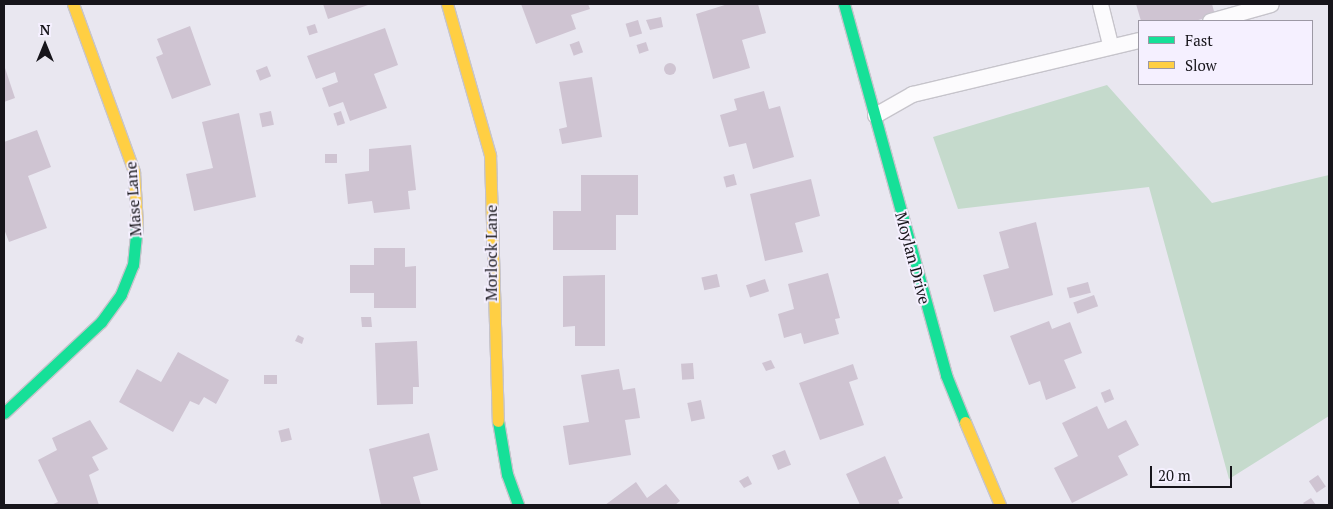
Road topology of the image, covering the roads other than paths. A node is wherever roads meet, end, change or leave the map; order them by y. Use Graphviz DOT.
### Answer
graph roads {
  1 [pos="73,4"];
  2 [pos="447,4"];
  3 [pos="844,4"];
  4 [pos="1100,4"];
  5 [pos="1264,5"];
  6 [pos="1213,20"];
  7 [pos="1138,40"];
  8 [pos="1110,44"];
  9 [pos="875,115"];
  10 [pos="4,413"];
  11 [pos="518,505"];
  12 [pos="1000,505"];
  1 -- 10 [label="street, Mase Lane"];
  2 -- 11 [label="street, Morlock Lane"];
  3 -- 9 [label="street, Moylan Drive"];
  4 -- 8 [label="lane"];
  5 -- 6 [label="lane"];
  7 -- 8 [label="lane"];
  8 -- 9 [label="lane"];
  9 -- 12 [label="street, Moylan Drive"];
}
